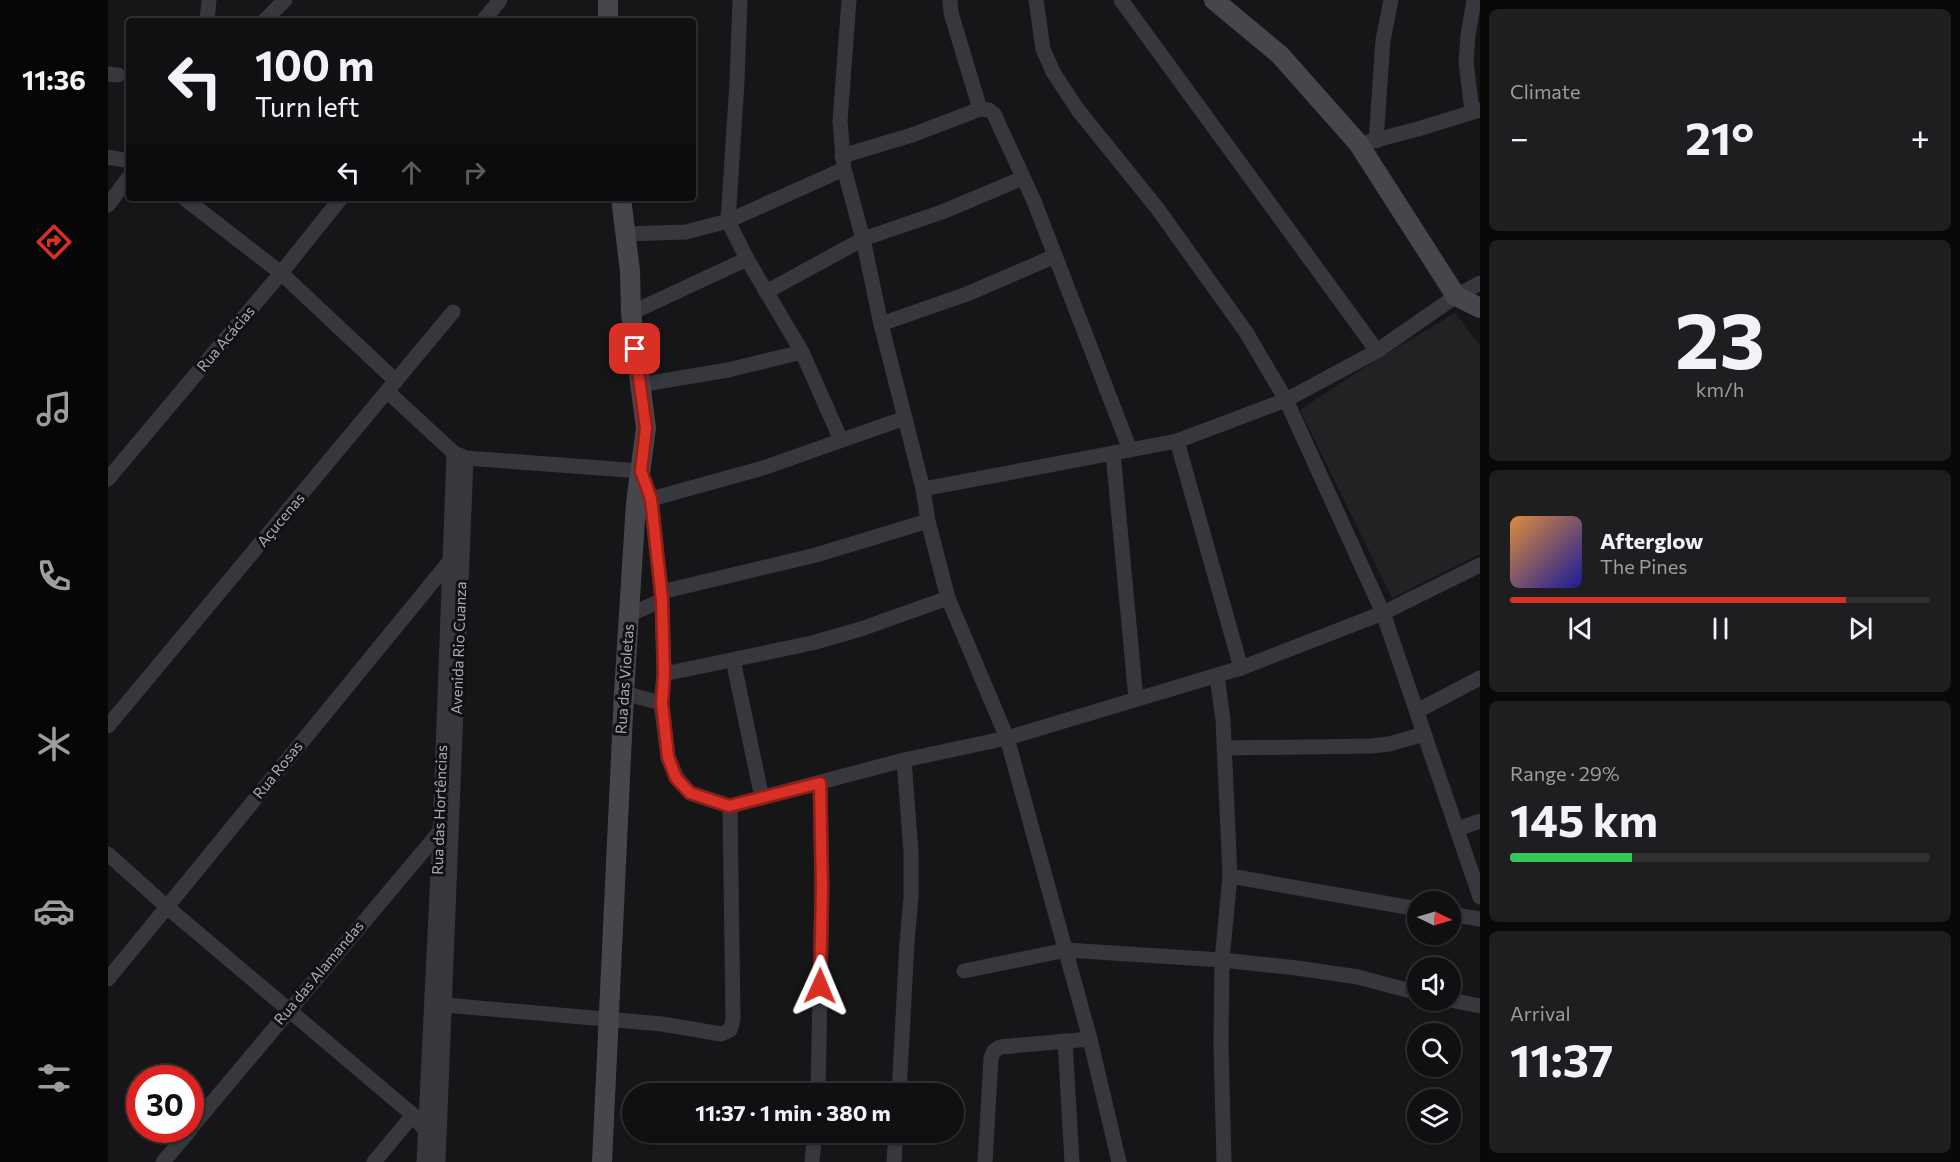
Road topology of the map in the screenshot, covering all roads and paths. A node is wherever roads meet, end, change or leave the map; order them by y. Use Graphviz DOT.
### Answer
graph roads {
  1 [pos="209,0"];
  2 [pos="285,0"];
  3 [pos="500,0"];
  4 [pos="608,0"];
  5 [pos="740,0"];
  6 [pos="849,0"];
  7 [pos="950,0"];
  8 [pos="1036,0"];
  9 [pos="1121,0"];
  10 [pos="1214,0"];
  11 [pos="1391,0"];
  12 [pos="1474,0"];
  13 [pos="207,18"];
  14 [pos="267,18"];
  15 [pos="485,18"];
  16 [pos="608,18"];
  17 [pos="980,109"];
  18 [pos="1476,110"];
  19 [pos="1367,142"];
  20 [pos="108,157"];
  21 [pos="126,160"];
  22 [pos="843,163"];
  23 [pos="1023,178"];
  24 [pos="126,181"];
  25 [pos="188,201"];
  26 [pos="339,201"];
  27 [pos="621,201"];
  28 [pos="108,205"];
  29 [pos="728,221"];
  30 [pos="625,234"];
  31 [pos="863,239"];
  32 [pos="1055,256"];
  33 [pos="747,259"];
  34 [pos="281,273"];
  35 [pos="1480,283"];
  36 [pos="766,292"];
  37 [pos="1456,296"];
  38 [pos="1480,308"];
  39 [pos="453,312"];
  40 [pos="631,313"];
  41 [pos="881,324"];
  42 [pos="1377,351"];
  43 [pos="802,352"];
  44 [pos="639,385"];
  45 [pos="392,387"];
  46 [pos="1286,400"];
  47 [pos="905,418"];
  48 [pos="841,440"];
  49 [pos="1177,441"];
  50 [pos="1130,450"];
  51 [pos="1113,453"];
  52 [pos="458,456"];
  53 [pos="641,471"];
  54 [pos="108,480"];
  55 [pos="923,489"];
  56 [pos="643,501"];
  57 [pos="928,521"];
  58 [pos="449,562"];
  59 [pos="1480,565"];
  60 [pos="662,596"];
  61 [pos="948,598"];
  62 [pos="1383,613"];
  63 [pos="630,615"];
  64 [pos="733,660"];
  65 [pos="1241,668"];
  66 [pos="664,674"];
  67 [pos="1217,676"];
  68 [pos="1480,678"];
  69 [pos="624,693"];
  70 [pos="1136,699"];
  71 [pos="662,703"];
  72 [pos="1417,711"];
  73 [pos="108,726"];
  74 [pos="1424,734"];
  75 [pos="1007,738"];
  76 [pos="1225,748"];
  77 [pos="904,760"];
  78 [pos="820,783"];
  79 [pos="762,798"];
  80 [pos="729,806"];
  81 [pos="452,821"];
  82 [pos="1480,821"];
  83 [pos="1457,829"];
  84 [pos="440,831"];
  85 [pos="108,854"];
  86 [pos="1230,876"];
  87 [pos="1480,897"];
  88 [pos="167,907"];
  89 [pos="1407,907"];
  90 [pos="1461,916"];
  91 [pos="1480,919"];
  92 [pos="1066,950"];
  93 [pos="1222,960"];
  94 [pos="964,971"];
  95 [pos="108,979"];
  96 [pos="1407,990"];
  97 [pos="1461,1002"];
  98 [pos="445,1005"];
  99 [pos="1480,1006"];
  100 [pos="289,1009"];
  101 [pos="610,1019"];
  102 [pos="1090,1039"];
  103 [pos="1065,1041"];
  104 [pos="818,1083"];
  105 [pos="899,1083"];
  106 [pos="204,1112"];
  107 [pos="413,1115"];
  108 [pos="426,1131"];
  109 [pos="179,1143"];
  110 [pos="814,1143"];
  111 [pos="895,1143"];
  112 [pos="439,1146"];
  113 [pos="163,1162"];
  114 [pos="375,1162"];
  115 [pos="424,1162"];
  116 [pos="438,1162"];
  117 [pos="602,1162"];
  118 [pos="812,1162"];
  119 [pos="894,1162"];
  120 [pos="986,1162"];
  121 [pos="1072,1162"];
  122 [pos="1119,1162"];
  123 [pos="1224,1162"];
  1 -- 13 [label="street"];
  2 -- 14 [label="street"];
  3 -- 15 [label="street"];
  4 -- 16 [label="street"];
  5 -- 29 [label="street"];
  6 -- 22 [label="street"];
  7 -- 17 [label="street"];
  8 -- 46 [label="street"];
  9 -- 42 [label="street"];
  10 -- 19 [label="street"];
  11 -- 19 [label="street"];
  12 -- 18 [label="street"];
  17 -- 22 [label="street"];
  17 -- 23 [label="street"];
  18 -- 19 [label="street"];
  19 -- 37 [label="street"];
  20 -- 21 [label="street"];
  22 -- 29 [label="street"];
  22 -- 31 [label="street"];
  23 -- 31 [label="street"];
  23 -- 32 [label="street"];
  24 -- 28 [label="street"];
  25 -- 34 [label="street"];
  26 -- 34 [label="street, Rua Acácias"];
  27 -- 30 [label="street, Rua das Violetas"];
  29 -- 30 [label="street"];
  29 -- 33 [label="street"];
  30 -- 40 [label="street, Rua das Violetas"];
  31 -- 36 [label="street"];
  31 -- 41 [label="street"];
  32 -- 41 [label="street"];
  32 -- 50 [label="street"];
  33 -- 36 [label="street"];
  33 -- 40 [label="street"];
  34 -- 45 [label="street"];
  34 -- 54 [label="street, Rua Acácias"];
  35 -- 37 [label="street"];
  36 -- 43 [label="street"];
  37 -- 38 [label="street"];
  37 -- 42 [label="street"];
  39 -- 45 [label="street, Açucenas"];
  40 -- 44 [label="street, Rua das Violetas"];
  41 -- 47 [label="street"];
  42 -- 46 [label="street"];
  43 -- 44 [label="street"];
  43 -- 48 [label="street"];
  44 -- 53 [label="street, Rua das Violetas"];
  45 -- 52 [label="street"];
  45 -- 73 [label="street, Açucenas"];
  46 -- 49 [label="street"];
  46 -- 62 [label="street"];
  47 -- 48 [label="street"];
  47 -- 55 [label="street"];
  48 -- 56 [label="street"];
  49 -- 50 [label="street"];
  49 -- 65 [label="street"];
  50 -- 51 [label="street"];
  51 -- 55 [label="street"];
  51 -- 70 [label="street"];
  52 -- 53 [label="street"];
  52 -- 58 [label="street, Rua das Hortências"];
  52 -- 81 [label="street, Avenida Rio Cuanza"];
  53 -- 56 [label="street, Rua das Violetas"];
  55 -- 57 [label="street"];
  56 -- 60 [label="street"];
  56 -- 63 [label="street, Rua das Violetas"];
  57 -- 60 [label="street"];
  57 -- 61 [label="street"];
  58 -- 84 [label="street, Rua das Hortências"];
  58 -- 88 [label="street, Rua Rosas"];
  59 -- 62 [label="street"];
  60 -- 63 [label="street"];
  60 -- 66 [label="street"];
  61 -- 64 [label="street"];
  61 -- 75 [label="street"];
  62 -- 65 [label="street"];
  62 -- 72 [label="street"];
  63 -- 69 [label="street, Rua das Violetas"];
  64 -- 66 [label="street"];
  64 -- 79 [label="street"];
  65 -- 67 [label="street"];
  66 -- 71 [label="street"];
  67 -- 70 [label="street"];
  67 -- 76 [label="street"];
  68 -- 72 [label="street"];
  69 -- 71 [label="street"];
  69 -- 101 [label="street, Rua das Violetas"];
  70 -- 75 [label="street"];
  71 -- 80 [label="street"];
  72 -- 74 [label="street"];
  74 -- 76 [label="street"];
  74 -- 83 [label="street"];
  75 -- 77 [label="street"];
  75 -- 92 [label="street"];
  76 -- 86 [label="street"];
  77 -- 78 [label="street"];
  77 -- 105 [label="street"];
  78 -- 79 [label="street"];
  78 -- 104 [label="street"];
  79 -- 80 [label="street"];
  80 -- 101 [label="street"];
  81 -- 84 [label="street, Rua das Alamandas"];
  81 -- 98 [label="street, Avenida Rio Cuanza"];
  82 -- 83 [label="street"];
  83 -- 87 [label="street"];
  84 -- 100 [label="street, Rua das Alamandas"];
  84 -- 108 [label="street, Rua das Hortências"];
  85 -- 88 [label="street"];
  86 -- 89 [label="street"];
  86 -- 93 [label="street"];
  88 -- 95 [label="street, Rua Rosas"];
  88 -- 100 [label="street"];
  90 -- 91 [label="street"];
  92 -- 93 [label="street"];
  92 -- 94 [label="street"];
  92 -- 102 [label="street"];
  93 -- 96 [label="street"];
  93 -- 123 [label="street"];
  97 -- 99 [label="street"];
  98 -- 101 [label="street"];
  98 -- 112 [label="street, Avenida Rio Cuanza"];
  100 -- 106 [label="street, Rua das Alamandas"];
  100 -- 107 [label="street"];
  101 -- 117 [label="street, Rua das Violetas"];
  102 -- 103 [label="street"];
  102 -- 122 [label="street"];
  103 -- 120 [label="street"];
  103 -- 121 [label="street"];
  107 -- 108 [label="street"];
  107 -- 114 [label="street"];
  108 -- 112 [label="street"];
  108 -- 115 [label="street, Rua das Hortências"];
  109 -- 113 [label="street, Rua das Alamandas"];
  110 -- 118 [label="street"];
  111 -- 119 [label="street"];
  112 -- 116 [label="street, Avenida Rio Cuanza"];
}
